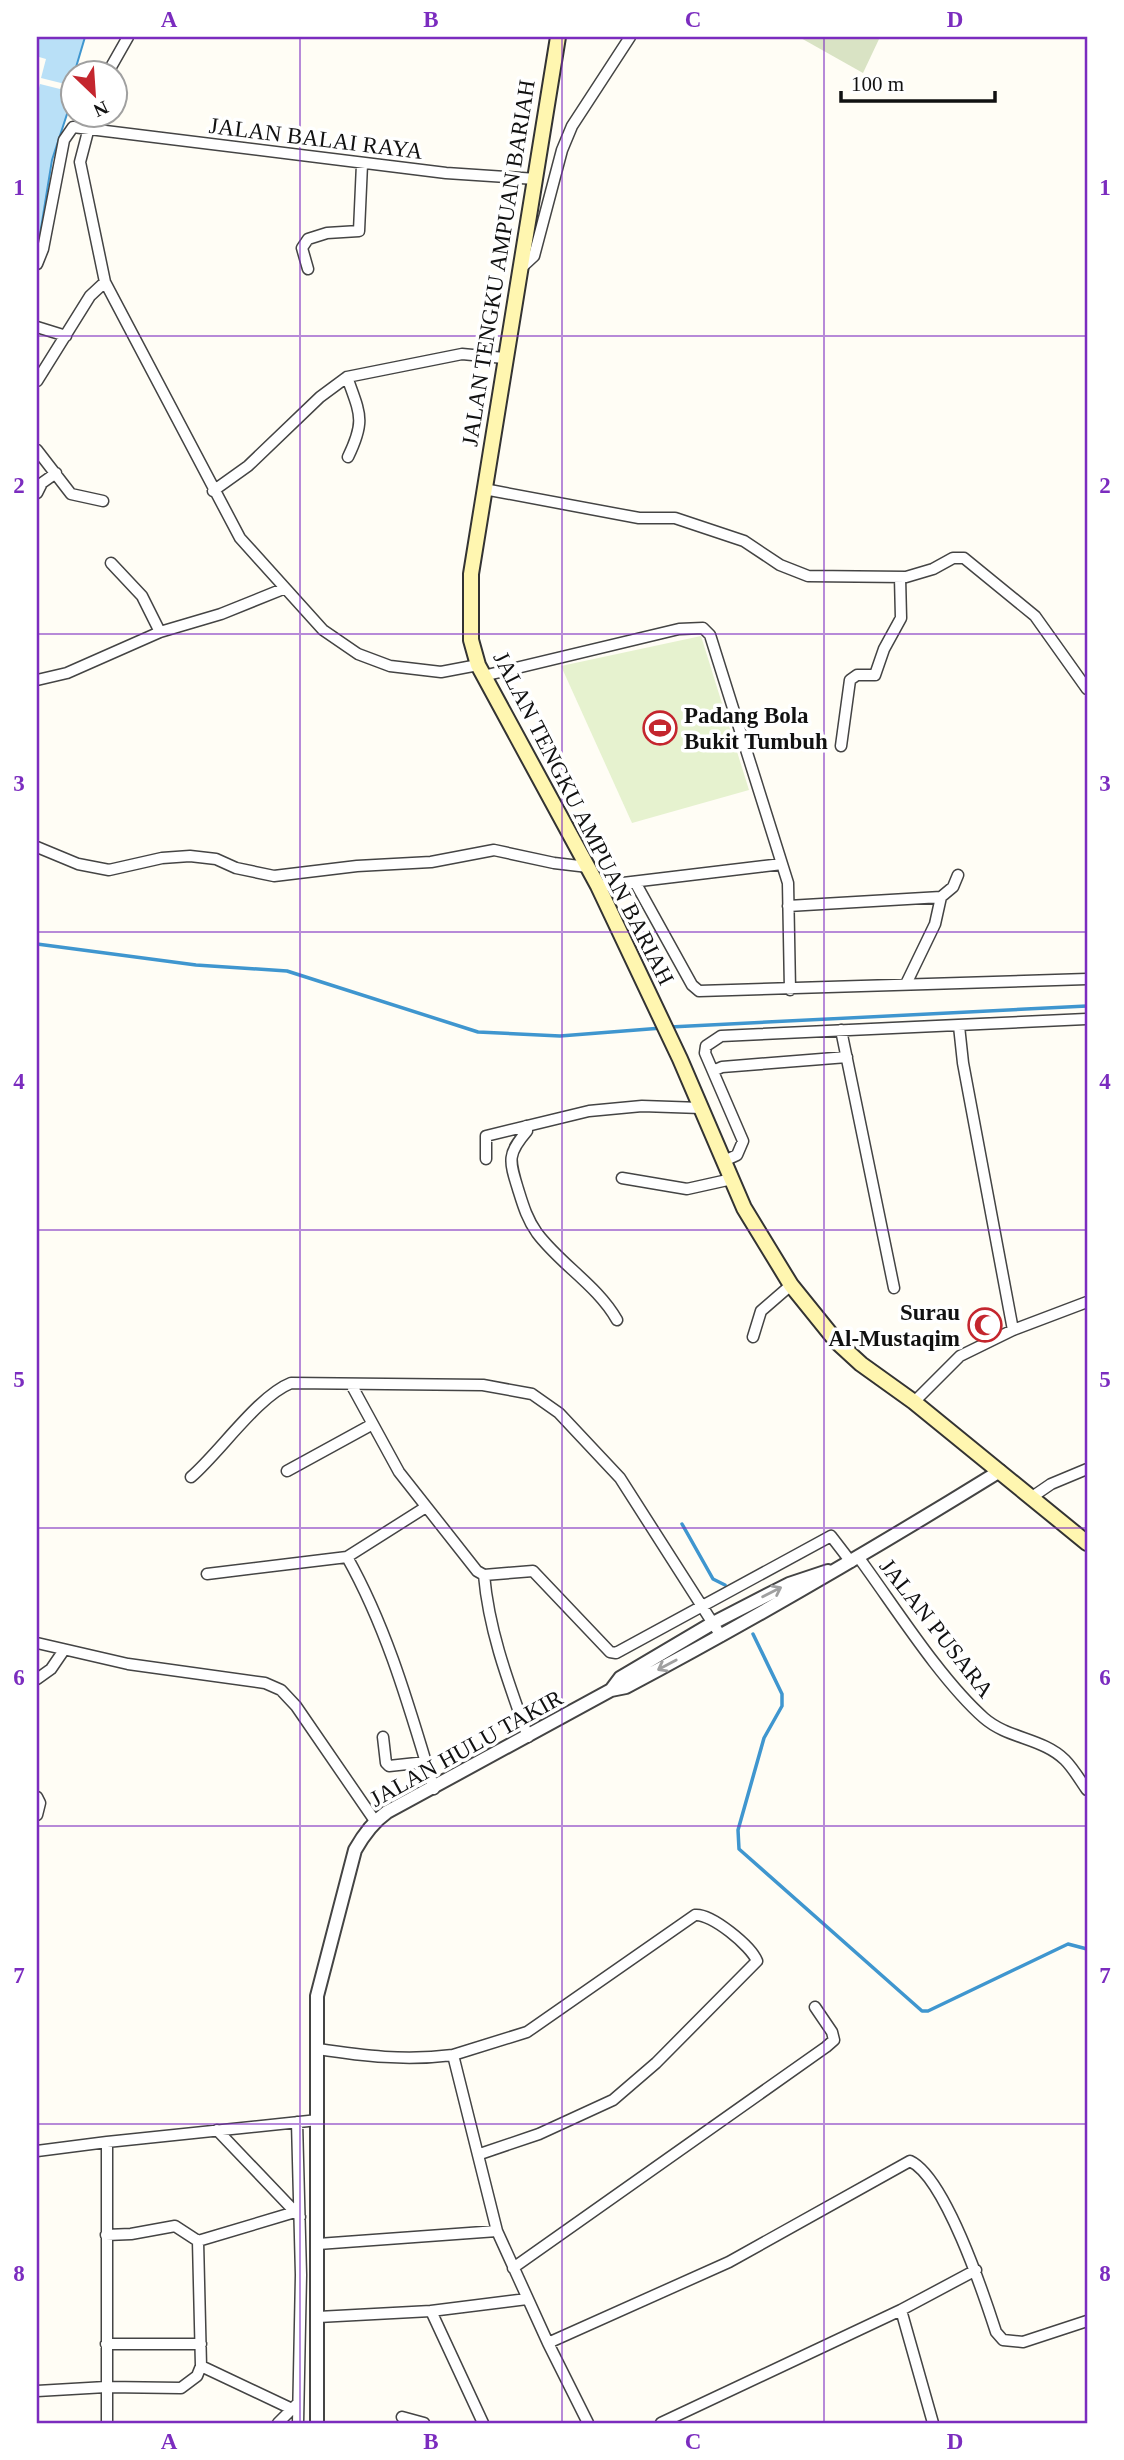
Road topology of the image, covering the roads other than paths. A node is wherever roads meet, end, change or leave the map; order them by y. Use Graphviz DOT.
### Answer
graph roads {
  1 [pos="128,37"];
  2 [pos="558,37"];
  3 [pos="630,37"];
  4 [pos="115,60"];
  5 [pos="72,130"];
  6 [pos="91,130"];
  7 [pos="99,130"];
  8 [pos="362,164"];
  9 [pos="536,178"];
  10 [pos="37,264"];
  11 [pos="521,268"];
  12 [pos="308,269"];
  13 [pos="105,282"];
  14 [pos="37,327"];
  15 [pos="66,336"];
  16 [pos="503,358"];
  17 [pos="348,377"];
  18 [pos="37,381"];
  19 [pos="37,450"];
  20 [pos="348,457"];
  21 [pos="56,473"];
  22 [pos="484,489"];
  23 [pos="213,491"];
  24 [pos="37,493"];
  25 [pos="103,500"];
  26 [pos="111,563"];
  27 [pos="900,577"];
  28 [pos="283,589"];
  29 [pos="160,632"];
  30 [pos="480,671"];
  31 [pos="37,680"];
  32 [pos="1087,689"];
  33 [pos="841,746"];
  34 [pos="37,847"];
  35 [pos="782,864"];
  36 [pos="588,867"];
  37 [pos="958,875"];
  38 [pos="635,882"];
  39 [pos="598,886"];
  40 [pos="942,897"];
  41 [pos="788,906"];
  42 [pos="1087,979"];
  43 [pos="906,984"];
  44 [pos="790,990"];
  45 [pos="1086,1019"];
  46 [pos="959,1026"];
  47 [pos="841,1030"];
  48 [pos="1087,1031"];
  49 [pos="847,1057"];
  50 [pos="713,1071"];
  51 [pos="701,1108"];
  52 [pos="526,1126"];
  53 [pos="486,1159"];
  54 [pos="724,1161"];
  55 [pos="621,1178"];
  56 [pos="732,1179"];
  57 [pos="791,1285"];
  58 [pos="894,1288"];
  59 [pos="1087,1302"];
  60 [pos="617,1320"];
  61 [pos="1013,1330"];
  62 [pos="753,1337"];
  63 [pos="352,1386"];
  64 [pos="914,1402"];
  65 [pos="371,1425"];
  66 [pos="1087,1469"];
  67 [pos="1000,1471"];
  68 [pos="287,1472"];
  69 [pos="191,1477"];
  70 [pos="1032,1497"];
  71 [pos="426,1507"];
  72 [pos="1086,1541"];
  73 [pos="347,1557"];
  74 [pos="855,1560"];
  75 [pos="835,1570"];
  76 [pos="207,1574"];
  77 [pos="484,1575"];
  78 [pos="702,1606"];
  79 [pos="713,1623"];
  80 [pos="721,1636"];
  81 [pos="37,1643"];
  82 [pos="64,1650"];
  83 [pos="37,1679"];
  84 [pos="611,1690"];
  85 [pos="383,1737"];
  86 [pos="528,1737"];
  87 [pos="426,1762"];
  88 [pos="434,1789"];
  89 [pos="1087,1790"];
  90 [pos="37,1797"];
  91 [pos="37,1815"];
  92 [pos="375,1821"];
  93 [pos="816,2007"];
  94 [pos="318,2049"];
  95 [pos="453,2055"];
  96 [pos="318,2120"];
  97 [pos="297,2122"];
  98 [pos="217,2130"];
  99 [pos="107,2143"];
  100 [pos="37,2151"];
  101 [pos="480,2154"];
  102 [pos="297,2214"];
  103 [pos="498,2231"];
  104 [pos="106,2235"];
  105 [pos="198,2241"];
  106 [pos="318,2244"];
  107 [pos="513,2268"];
  108 [pos="976,2270"];
  109 [pos="527,2299"];
  110 [pos="901,2309"];
  111 [pos="431,2311"];
  112 [pos="318,2317"];
  113 [pos="1087,2321"];
  114 [pos="201,2343"];
  115 [pos="548,2343"];
  116 [pos="106,2344"];
  117 [pos="201,2367"];
  118 [pos="106,2387"];
  119 [pos="37,2391"];
  120 [pos="295,2405"];
  121 [pos="402,2417"];
  122 [pos="107,2423"];
  123 [pos="278,2423"];
  124 [pos="298,2423"];
  125 [pos="317,2423"];
  126 [pos="424,2423"];
  127 [pos="483,2423"];
  128 [pos="588,2423"];
  129 [pos="660,2423"];
  130 [pos="933,2423"];
  1 -- 4 [label="street"];
  2 -- 9 [label="main road, JALAN TENGKU AMPUAN BARIAH"];
  3 -- 11 [label="street"];
  5 -- 10 [label="street"];
  6 -- 13 [label="street"];
  7 -- 8 [label="street, JALAN BALAI RAYA"];
  8 -- 9 [label="street, JALAN BALAI RAYA"];
  8 -- 12 [label="street"];
  9 -- 11 [label="main road, JALAN TENGKU AMPUAN BARIAH"];
  11 -- 16 [label="main road, JALAN TENGKU AMPUAN BARIAH"];
  13 -- 15 [label="street"];
  13 -- 23 [label="street"];
  14 -- 15 [label="street"];
  15 -- 18 [label="street"];
  16 -- 17 [label="street"];
  16 -- 22 [label="main road, JALAN TENGKU AMPUAN BARIAH"];
  17 -- 20 [label="street"];
  17 -- 23 [label="street"];
  19 -- 21 [label="street"];
  21 -- 24 [label="street"];
  21 -- 25 [label="street"];
  22 -- 27 [label="street"];
  22 -- 30 [label="main road, JALAN TENGKU AMPUAN BARIAH"];
  23 -- 28 [label="street"];
  26 -- 29 [label="street"];
  27 -- 32 [label="street"];
  27 -- 33 [label="street"];
  28 -- 29 [label="street"];
  28 -- 30 [label="street"];
  29 -- 31 [label="street"];
  30 -- 35 [label="street"];
  30 -- 36 [label="main road, JALAN TENGKU AMPUAN BARIAH"];
  34 -- 36 [label="street"];
  35 -- 38 [label="street"];
  35 -- 41 [label="street"];
  36 -- 39 [label="main road, JALAN TENGKU AMPUAN BARIAH"];
  37 -- 40 [label="street"];
  38 -- 39 [label="street"];
  38 -- 44 [label="street"];
  39 -- 51 [label="main road, JALAN TENGKU AMPUAN BARIAH"];
  40 -- 41 [label="street"];
  40 -- 43 [label="street"];
  41 -- 44 [label="street"];
  42 -- 43 [label="street"];
  43 -- 44 [label="street"];
  45 -- 46 [label="street"];
  45 -- 48 [label="street"];
  46 -- 47 [label="street"];
  46 -- 61 [label="street"];
  47 -- 49 [label="street"];
  47 -- 50 [label="street"];
  49 -- 50 [label="street"];
  49 -- 58 [label="street"];
  50 -- 54 [label="street"];
  51 -- 52 [label="street"];
  51 -- 54 [label="main road, JALAN TENGKU AMPUAN BARIAH"];
  52 -- 53 [label="street"];
  52 -- 60 [label="street"];
  54 -- 56 [label="main road, JALAN TENGKU AMPUAN BARIAH"];
  55 -- 56 [label="street"];
  56 -- 57 [label="main road, JALAN TENGKU AMPUAN BARIAH"];
  57 -- 62 [label="street"];
  57 -- 64 [label="main road, JALAN TENGKU AMPUAN BARIAH"];
  59 -- 61 [label="street"];
  61 -- 64 [label="street"];
  63 -- 65 [label="street"];
  63 -- 69 [label="street"];
  63 -- 78 [label="street"];
  64 -- 67 [label="main road, JALAN TENGKU AMPUAN BARIAH"];
  65 -- 68 [label="street"];
  65 -- 71 [label="street"];
  66 -- 70 [label="street"];
  67 -- 70 [label="main road, JALAN TENGKU AMPUAN BARIAH"];
  67 -- 74 [label="street, JALAN HULU TAKIR"];
  70 -- 72 [label="main road, JALAN TENGKU AMPUAN BARIAH"];
  71 -- 73 [label="street"];
  71 -- 77 [label="street"];
  73 -- 76 [label="street"];
  73 -- 87 [label="street"];
  74 -- 75 [label="street, JALAN HULU TAKIR"];
  74 -- 78 [label="street, JALAN PUSARA"];
  74 -- 89 [label="street, JALAN PUSARA"];
  79 -- 75 [label="street, one-way"];
  75 -- 80 [label="street, JALAN HULU TAKIR"];
  77 -- 78 [label="street"];
  77 -- 86 [label="street"];
  78 -- 79 [label="street"];
  79 -- 80 [label="street"];
  79 -- 84 [label="street"];
  80 -- 84 [label="street, JALAN HULU TAKIR, one-way"];
  81 -- 82 [label="street"];
  82 -- 83 [label="street"];
  82 -- 92 [label="street"];
  84 -- 86 [label="street, JALAN HULU TAKIR"];
  85 -- 87 [label="street"];
  86 -- 88 [label="street, JALAN HULU TAKIR"];
  87 -- 88 [label="street"];
  88 -- 92 [label="street, JALAN HULU TAKIR"];
  90 -- 91 [label="street"];
  92 -- 94 [label="street, JALAN HULU TAKIR"];
  93 -- 107 [label="street"];
  94 -- 95 [label="street"];
  94 -- 96 [label="street, JALAN HULU TAKIR"];
  95 -- 101 [label="street"];
  95 -- 101 [label="street"];
  96 -- 97 [label="street"];
  96 -- 106 [label="street, JALAN HULU TAKIR"];
  97 -- 98 [label="street"];
  97 -- 102 [label="street"];
  98 -- 99 [label="street"];
  98 -- 102 [label="street"];
  99 -- 100 [label="street"];
  99 -- 104 [label="street"];
  101 -- 103 [label="street"];
  102 -- 105 [label="street"];
  102 -- 120 [label="street"];
  103 -- 106 [label="street"];
  103 -- 107 [label="street"];
  104 -- 105 [label="street"];
  104 -- 116 [label="street"];
  105 -- 114 [label="street"];
  106 -- 112 [label="street, JALAN HULU TAKIR"];
  107 -- 109 [label="street"];
  108 -- 110 [label="street"];
  108 -- 113 [label="street"];
  108 -- 115 [label="street"];
  109 -- 111 [label="street"];
  109 -- 115 [label="street"];
  110 -- 129 [label="street"];
  110 -- 130 [label="street"];
  111 -- 112 [label="street"];
  111 -- 127 [label="street"];
  112 -- 125 [label="street, JALAN HULU TAKIR"];
  114 -- 116 [label="street"];
  114 -- 117 [label="street"];
  115 -- 128 [label="street"];
  116 -- 118 [label="street"];
  117 -- 118 [label="street"];
  117 -- 120 [label="street"];
  118 -- 119 [label="street"];
  118 -- 122 [label="street"];
  120 -- 123 [label="street"];
  120 -- 124 [label="street"];
  121 -- 126 [label="street"];
}
